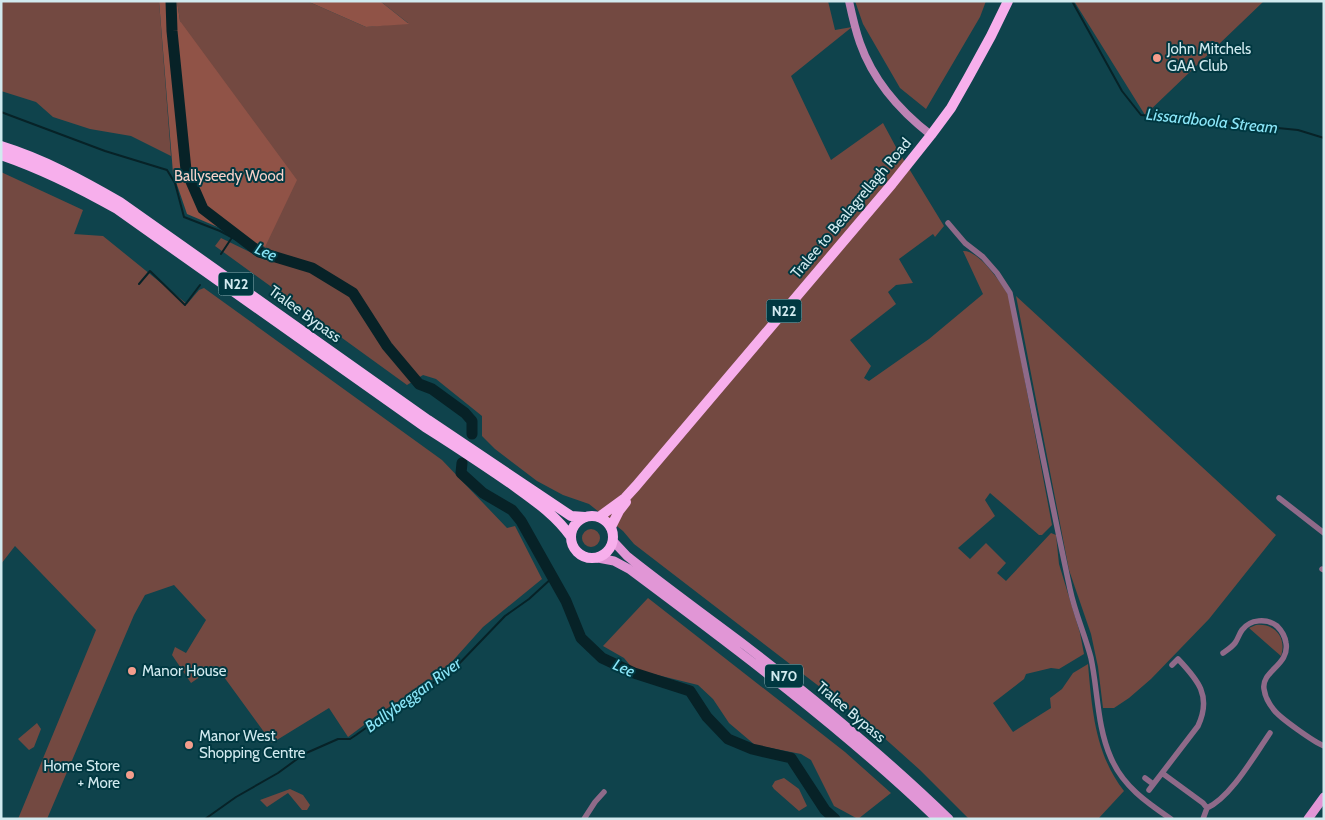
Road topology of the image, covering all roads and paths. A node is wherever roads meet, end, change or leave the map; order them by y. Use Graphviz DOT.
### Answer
graph roads {
  1 [pos="849,1"];
  2 [pos="1008,1"];
  3 [pos="931,135"];
  4 [pos="1,146"];
  5 [pos="1,155"];
  6 [pos="948,223"];
  7 [pos="458,444"];
  8 [pos="475,454"];
  9 [pos="636,486"];
  10 [pos="1279,498"];
  11 [pos="585,517"];
  12 [pos="599,517"];
  13 [pos="611,527"];
  14 [pos="1324,533"];
  15 [pos="571,537"];
  16 [pos="613,541"];
  17 [pos="598,558"];
  18 [pos="1223,653"];
  19 [pos="1172,665"];
  20 [pos="1270,734"];
  21 [pos="1324,746"];
  22 [pos="1162,773"];
  23 [pos="1145,778"];
  24 [pos="1153,784"];
  25 [pos="1149,790"];
  26 [pos="604,792"];
  27 [pos="1324,797"];
  28 [pos="1207,808"];
  29 [pos="584,819"];
  30 [pos="937,819"];
  31 [pos="949,819"];
  32 [pos="1170,819"];
  33 [pos="1203,819"];
  34 [pos="1308,819"];
  1 -- 3 [label="street"];
  2 -- 3 [label="highway, Tralee to Bealagrellagh Road / N22"];
  3 -- 9 [label="highway, Tralee to Bealagrellagh Road / N22"];
  4 -- 7 [label="highway, Tralee Bypass / N22"];
  5 -- 7 [label="highway, Tralee Bypass / N22"];
  6 -- 32 [label="street"];
  7 -- 8 [label="highway, Tralee Bypass / N22"];
  8 -- 11 [label="highway, Tralee Bypass / N22"];
  8 -- 15 [label="highway, Tralee Bypass / N22"];
  9 -- 12 [label="highway, Tralee to Bealagrellagh Road / N22"];
  9 -- 13 [label="highway, Tralee to Bealagrellagh Road / N22"];
  10 -- 14 [label="street"];
  11 -- 12 [label="highway, N22"];
  11 -- 15 [label="highway"];
  12 -- 13 [label="highway"];
  13 -- 16 [label="highway"];
  15 -- 17 [label="highway, N22"];
  16 -- 17 [label="highway"];
  16 -- 31 [label="main road, Tralee Bypass / N70"];
  17 -- 30 [label="main road, Tralee Bypass / N70"];
  18 -- 21 [label="street"];
  19 -- 22 [label="street"];
  20 -- 28 [label="street"];
  22 -- 24 [label="street"];
  22 -- 28 [label="street"];
  23 -- 24 [label="street"];
  24 -- 25 [label="street"];
  26 -- 29 [label="street"];
  27 -- 34 [label="main road"];
  28 -- 33 [label="street"];
}
